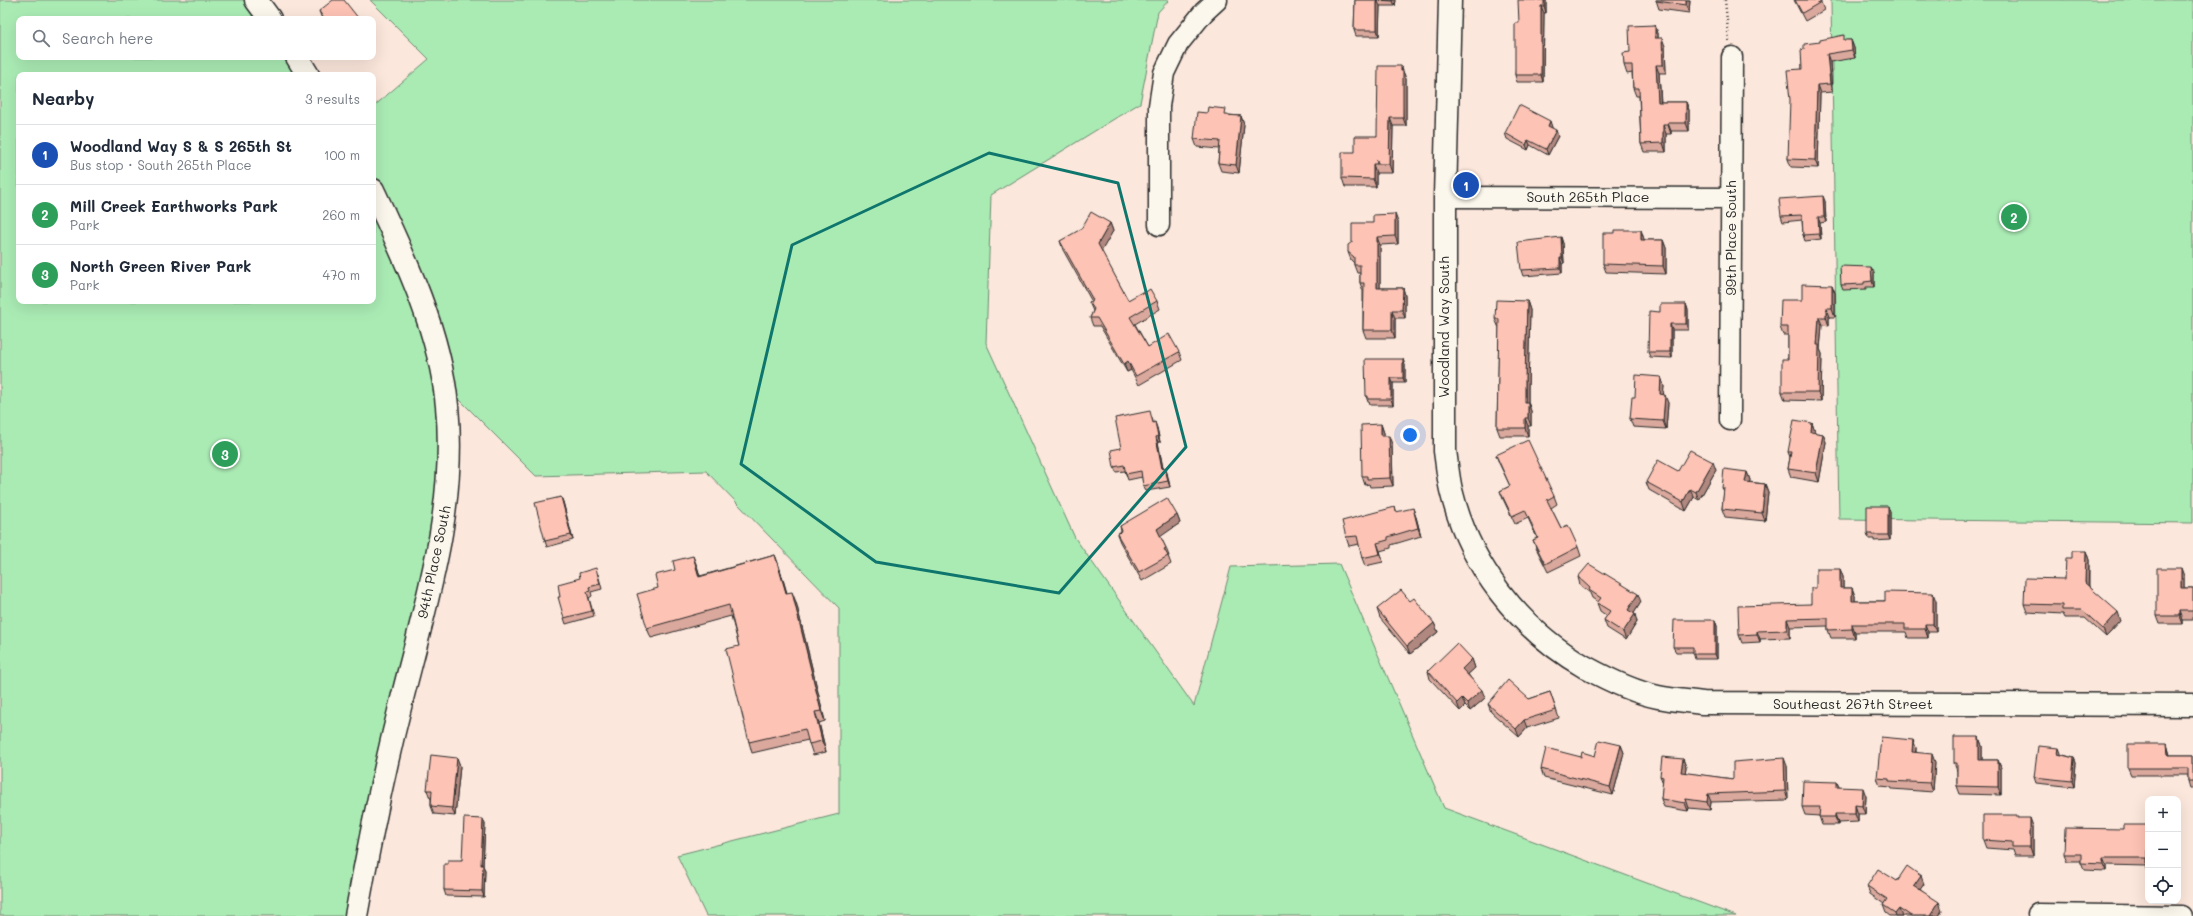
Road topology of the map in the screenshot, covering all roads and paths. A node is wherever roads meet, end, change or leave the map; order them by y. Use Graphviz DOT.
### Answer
graph roads {
  1 [pos="256,0"];
  2 [pos="1450,0"];
  3 [pos="1725,0"];
  4 [pos="1210,6"];
  5 [pos="268,16"];
  6 [pos="1732,57"];
  7 [pos="299,60"];
  8 [pos="306,72"];
  9 [pos="376,197"];
  10 [pos="1445,197"];
  11 [pos="1731,198"];
  12 [pos="1159,225"];
  13 [pos="1730,420"];
  14 [pos="1532,629"];
  15 [pos="2193,705"];
  16 [pos="2038,914"];
  17 [pos="356,916"];
  18 [pos="2180,916"];
  1 -- 5 [label="street"];
  2 -- 10 [label="street, Woodland Way South"];
  3 -- 6 [label="path"];
  4 -- 12 [label="street"];
  6 -- 11 [label="street, 99th Place South"];
  7 -- 8 [label="street"];
  9 -- 17 [label="street, 94th Place South"];
  10 -- 11 [label="street, South 265th Place"];
  10 -- 14 [label="street, Woodland Way South"];
  11 -- 13 [label="street, 99th Place South"];
  14 -- 15 [label="street, Southeast 267th Street"];
  16 -- 18 [label="street"];
}
